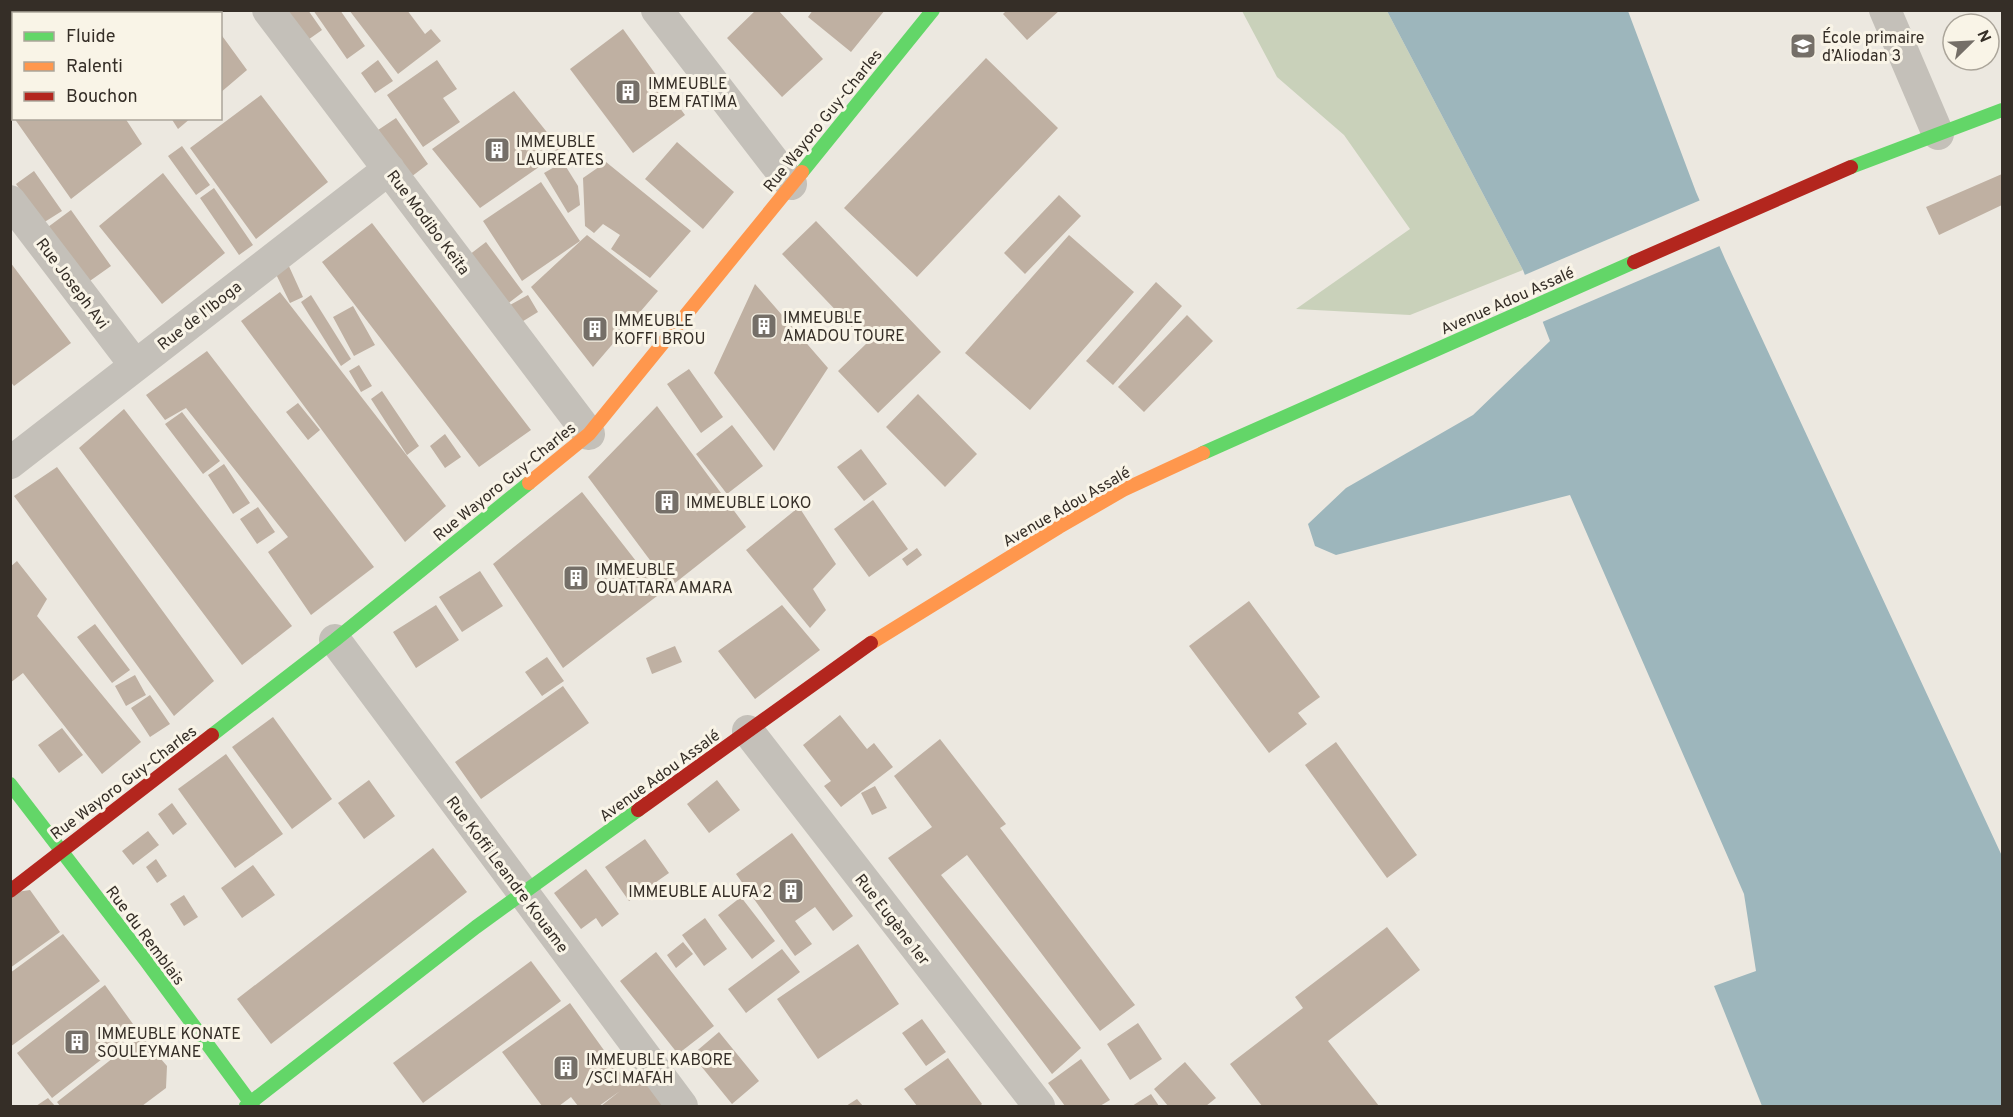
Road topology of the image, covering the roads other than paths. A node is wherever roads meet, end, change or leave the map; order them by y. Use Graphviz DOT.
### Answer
graph roads {
  1 [pos="268,10"];
  2 [pos="657,10"];
  3 [pos="933,10"];
  4 [pos="1885,10"];
  5 [pos="2002,110"];
  6 [pos="1938,134"];
  7 [pos="389,169"];
  8 [pos="791,184"];
  9 [pos="10,201"];
  10 [pos="135,365"];
  11 [pos="589,434"];
  12 [pos="10,463"];
  13 [pos="335,640"];
  14 [pos="748,730"];
  15 [pos="10,784"];
  16 [pos="61,850"];
  17 [pos="10,891"];
  18 [pos="523,894"];
  19 [pos="250,1105"];
  20 [pos="682,1107"];
  21 [pos="1039,1107"];
  1 -- 7 [label="street, Rue Modibo Keïta"];
  2 -- 8 [label="street"];
  3 -- 8 [label="street, Rue Wayoro Guy-Charles"];
  4 -- 6 [label="street"];
  5 -- 6 [label="street, Avenue Adou Assalé"];
  6 -- 14 [label="street, Avenue Adou Assalé"];
  7 -- 10 [label="street, Rue de l'Iboga"];
  7 -- 11 [label="street, Rue Modibo Keïta"];
  8 -- 11 [label="street, Rue Wayoro Guy-Charles"];
  9 -- 10 [label="street, Rue Joseph Avi"];
  10 -- 12 [label="street, Rue de l'Iboga"];
  11 -- 13 [label="street, Rue Wayoro Guy-Charles"];
  13 -- 16 [label="street, Rue Wayoro Guy-Charles"];
  13 -- 18 [label="street, Rue Koffi Leandre Kouame"];
  14 -- 18 [label="street, Avenue Adou Assalé"];
  14 -- 21 [label="street, Rue Eugène 1er"];
  15 -- 16 [label="street, Rue du Remblais"];
  16 -- 17 [label="street, Rue Wayoro Guy-Charles"];
  16 -- 19 [label="street, Rue du Remblais"];
  18 -- 19 [label="street, Avenue Adou Assalé"];
  18 -- 20 [label="street, Rue Koffi Leandre Kouame"];
}
